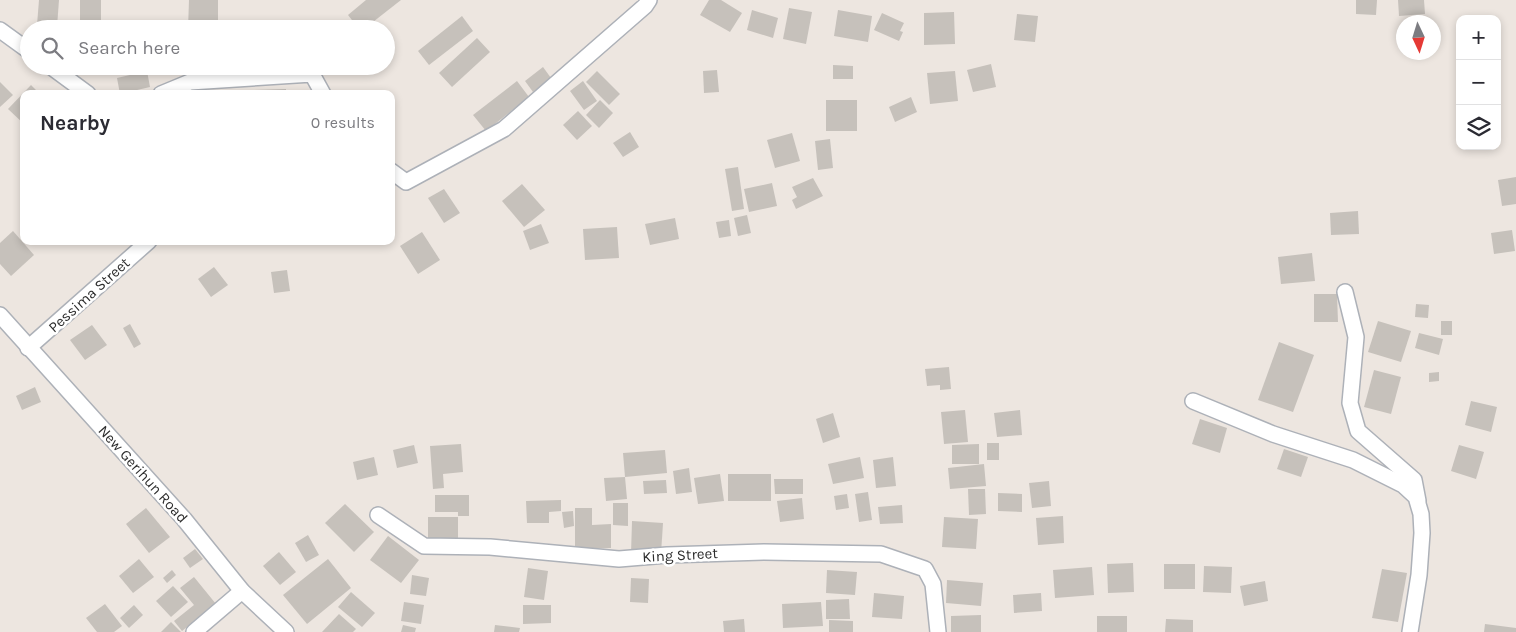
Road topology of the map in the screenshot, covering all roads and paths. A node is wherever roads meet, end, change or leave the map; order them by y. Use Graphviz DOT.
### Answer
graph roads {
  1 [pos="649,0"];
  2 [pos="0,30"];
  3 [pos="20,44"];
  4 [pos="62,75"];
  5 [pos="297,75"];
  6 [pos="312,75"];
  7 [pos="83,90"];
  8 [pos="171,90"];
  9 [pos="320,90"];
  10 [pos="395,174"];
  11 [pos="144,245"];
  12 [pos="1345,292"];
  13 [pos="0,315"];
  14 [pos="28,348"];
  15 [pos="1193,401"];
  16 [pos="1421,514"];
  17 [pos="378,515"];
  18 [pos="242,590"];
  19 [pos="194,632"];
  20 [pos="286,632"];
  21 [pos="938,632"];
  22 [pos="1410,632"];
  1 -- 10 [label="street"];
  2 -- 3 [label="street"];
  4 -- 7 [label="street"];
  5 -- 8 [label="street"];
  6 -- 9 [label="street"];
  11 -- 14 [label="street, Pessima Street"];
  12 -- 16 [label="street"];
  13 -- 14 [label="street, New Gerihun Road"];
  14 -- 18 [label="street, New Gerihun Road"];
  15 -- 16 [label="street"];
  16 -- 22 [label="street"];
  17 -- 21 [label="street, King Street"];
  18 -- 19 [label="street"];
  18 -- 20 [label="street, New Gerihun Road"];
}
